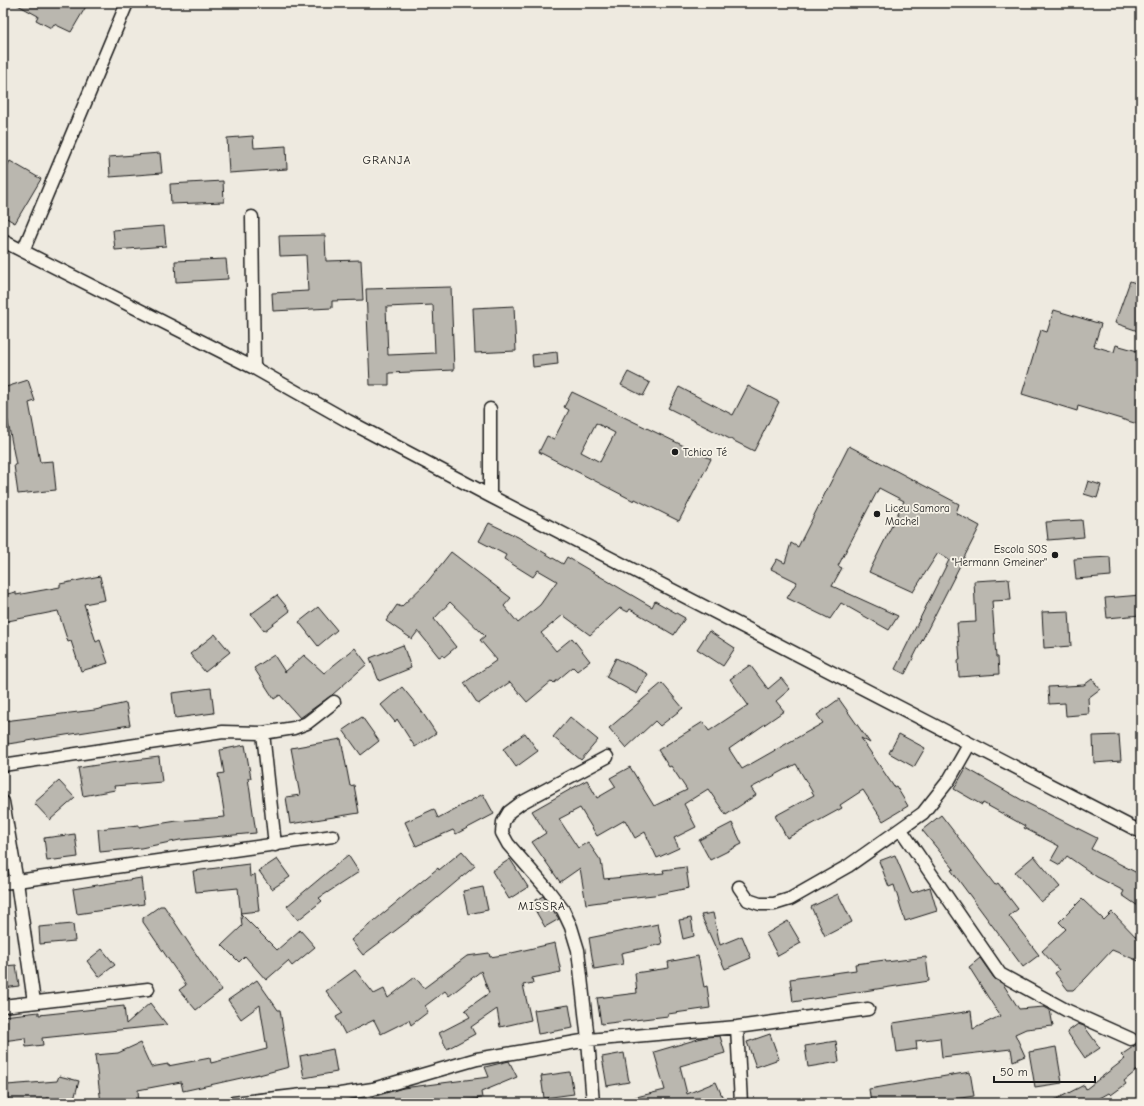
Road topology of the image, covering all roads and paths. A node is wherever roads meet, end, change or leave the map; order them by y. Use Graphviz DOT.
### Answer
graph roads {
  1 [pos="126,3"];
  2 [pos="252,217"];
  3 [pos="3,241"];
  4 [pos="23,251"];
  5 [pos="254,368"];
  6 [pos="490,409"];
  7 [pos="490,496"];
  8 [pos="334,702"];
  9 [pos="263,733"];
  10 [pos="968,744"];
  11 [pos="607,757"];
  12 [pos="3,765"];
  13 [pos="3,802"];
  14 [pos="901,830"];
  15 [pos="1141,832"];
  16 [pos="333,836"];
  17 [pos="275,845"];
  18 [pos="17,882"];
  19 [pos="3,883"];
  20 [pos="739,887"];
  21 [pos="148,989"];
  22 [pos="34,1002"];
  23 [pos="3,1006"];
  24 [pos="868,1009"];
  25 [pos="737,1027"];
  26 [pos="1131,1039"];
  27 [pos="588,1040"];
  28 [pos="304,1099"];
  29 [pos="233,1103"];
  30 [pos="593,1103"];
  31 [pos="741,1103"];
  1 -- 4 [label="street"];
  2 -- 5 [label="street"];
  3 -- 4 [label="street"];
  4 -- 5 [label="street"];
  5 -- 7 [label="street"];
  6 -- 7 [label="street"];
  7 -- 10 [label="street"];
  8 -- 9 [label="street"];
  9 -- 12 [label="street"];
  9 -- 17 [label="street"];
  10 -- 14 [label="street"];
  10 -- 15 [label="street"];
  11 -- 27 [label="street"];
  13 -- 18 [label="street"];
  14 -- 20 [label="street"];
  14 -- 26 [label="street"];
  16 -- 17 [label="street"];
  17 -- 18 [label="street"];
  18 -- 19 [label="street"];
  18 -- 22 [label="street"];
  21 -- 22 [label="street"];
  22 -- 23 [label="street"];
  24 -- 25 [label="street"];
  25 -- 27 [label="street"];
  25 -- 31 [label="street"];
  27 -- 28 [label="street"];
  27 -- 30 [label="street"];
  28 -- 29 [label="street"];
}
